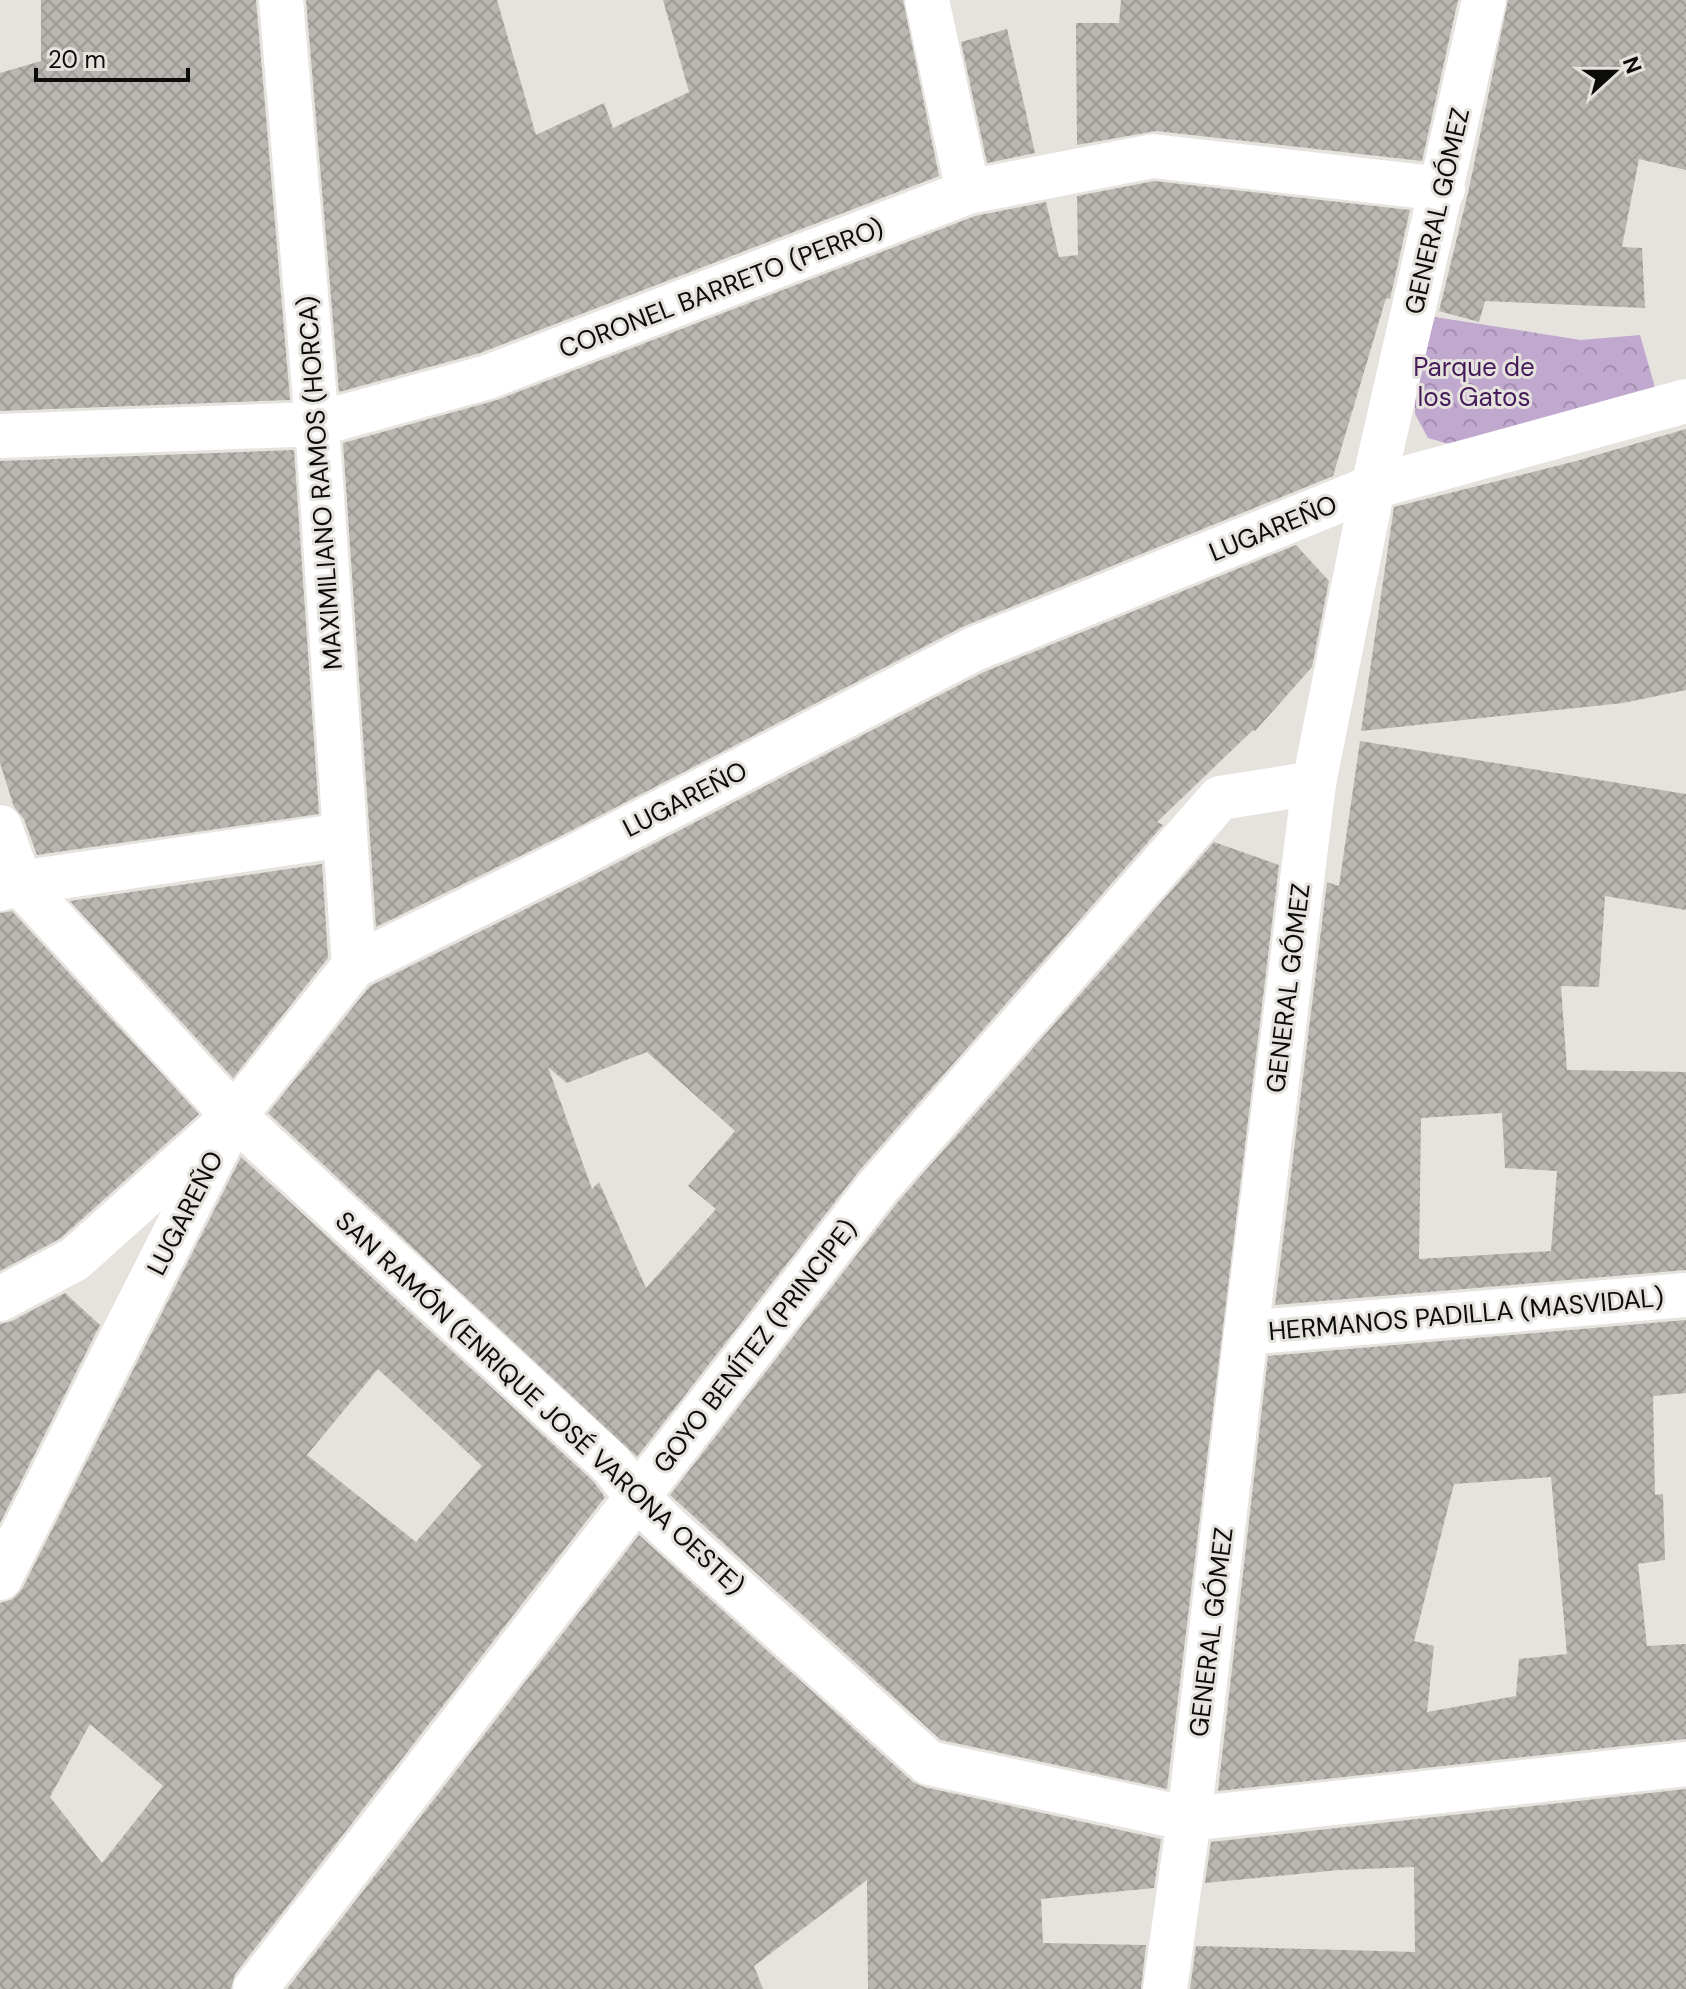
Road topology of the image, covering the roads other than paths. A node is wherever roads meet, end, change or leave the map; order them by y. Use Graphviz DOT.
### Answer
graph roads {
  1 [pos="281,0"];
  2 [pos="927,0"];
  3 [pos="1484,0"];
  4 [pos="1443,189"];
  5 [pos="968,192"];
  6 [pos="1686,401"];
  7 [pos="1389,414"];
  8 [pos="317,424"];
  9 [pos="0,436"];
  10 [pos="1444,468"];
  11 [pos="1373,487"];
  12 [pos="1314,783"];
  13 [pos="0,827"];
  14 [pos="344,835"];
  15 [pos="10,886"];
  16 [pos="354,966"];
  17 [pos="234,1116"];
  18 [pos="1686,1295"];
  19 [pos="0,1299"];
  20 [pos="1246,1333"];
  21 [pos="637,1497"];
  22 [pos="0,1578"];
  23 [pos="1686,1764"];
  24 [pos="1189,1819"];
  25 [pos="255,1989"];
  26 [pos="1165,1989"];
  1 -- 8 [label="street, MAXIMILIANO RAMOS (HORCA)"];
  2 -- 5 [label="street"];
  3 -- 4 [label="street, GENERAL GÓMEZ"];
  4 -- 5 [label="street, CORONEL BARRETO (PERRO)"];
  4 -- 7 [label="street, GENERAL GÓMEZ"];
  5 -- 8 [label="street, CORONEL BARRETO (PERRO)"];
  6 -- 10 [label="street, LUGAREÑO"];
  7 -- 10 [label="street"];
  7 -- 11 [label="street, GENERAL GÓMEZ"];
  8 -- 9 [label="street, CORONEL BARRETO (PERRO)"];
  8 -- 14 [label="street, MAXIMILIANO RAMOS (HORCA)"];
  10 -- 11 [label="street, LUGAREÑO"];
  11 -- 12 [label="street, GENERAL GÓMEZ"];
  11 -- 16 [label="street, LUGAREÑO"];
  12 -- 20 [label="street, GENERAL GÓMEZ"];
  12 -- 21 [label="street, GOYO BENÍTEZ (PRINCIPE)"];
  13 -- 15 [label="street, SAN RAMÓN (ENRIQUE JOSÉ VARONA OESTE)"];
  14 -- 15 [label="street"];
  14 -- 16 [label="street, MAXIMILIANO RAMOS (HORCA)"];
  15 -- 17 [label="street, SAN RAMÓN (ENRIQUE JOSÉ VARONA OESTE)"];
  16 -- 17 [label="street, LUGAREÑO"];
  17 -- 19 [label="street"];
  17 -- 21 [label="street, SAN RAMÓN (ENRIQUE JOSÉ VARONA OESTE)"];
  17 -- 22 [label="street, LUGAREÑO"];
  18 -- 20 [label="street, HERMANOS PADILLA (MASVIDAL)"];
  20 -- 24 [label="street, GENERAL GÓMEZ"];
  21 -- 24 [label="street, SAN RAMÓN (ENRIQUE JOSÉ VARONA OESTE)"];
  21 -- 25 [label="street, GOYO BENÍTEZ (PRINCIPE)"];
  23 -- 24 [label="street, SAN RAMÓN (ENRIQUE JOSÉ VARONA OESTE)"];
  24 -- 26 [label="street, GENERAL GÓMEZ"];
}
